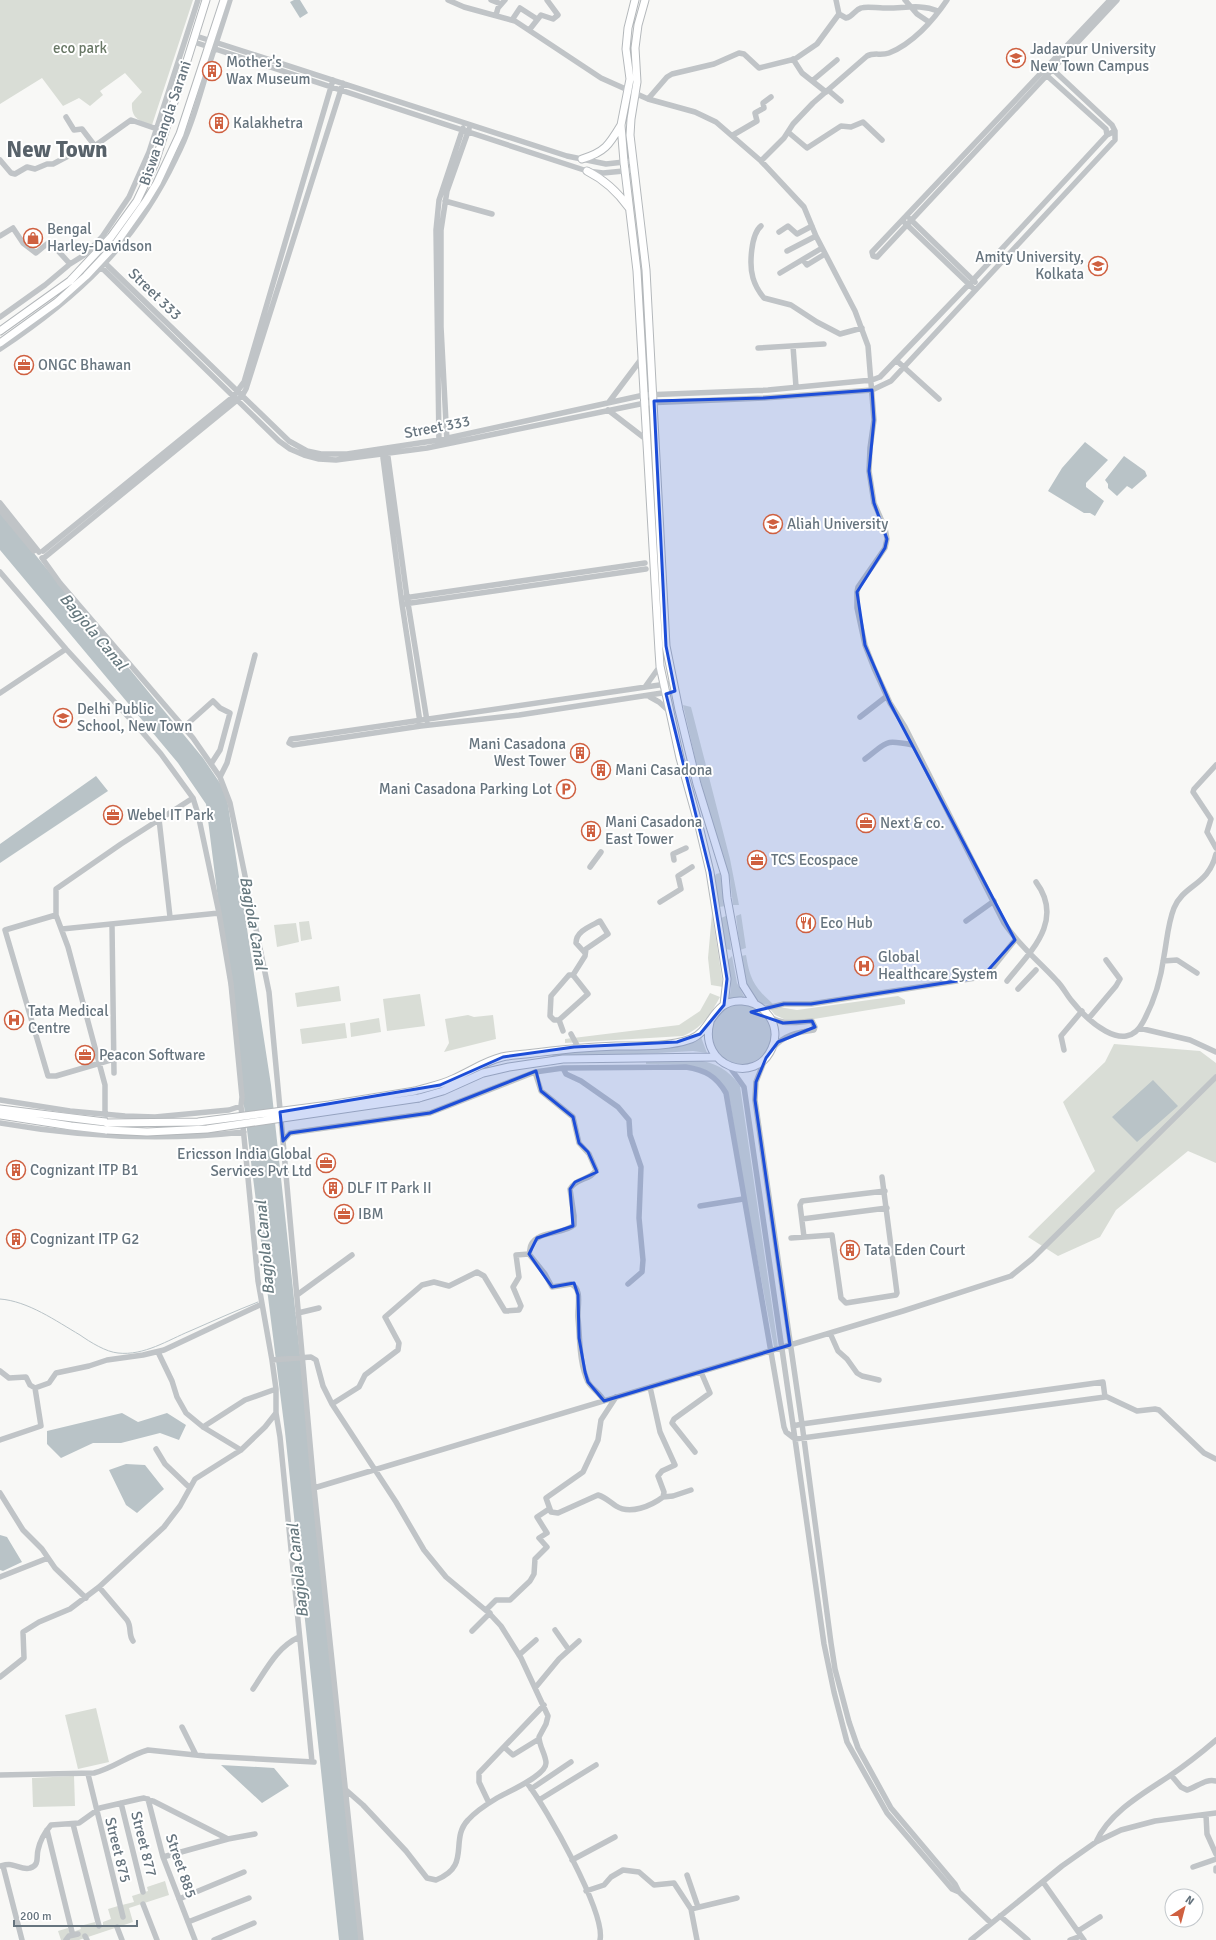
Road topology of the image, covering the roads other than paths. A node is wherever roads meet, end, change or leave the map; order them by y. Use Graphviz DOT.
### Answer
graph roads {
  1 [pos="198,0"];
  2 [pos="206,0"];
  3 [pos="224,0"];
  4 [pos="230,0"];
  5 [pos="448,0"];
  6 [pos="491,0"];
  7 [pos="547,0"];
  8 [pos="635,0"];
  9 [pos="645,0"];
  10 [pos="836,0"];
  11 [pos="905,0"];
  12 [pos="947,0"];
  13 [pos="1110,0"];
  14 [pos="1117,0"];
  15 [pos="500,1"];
  16 [pos="910,6"];
  17 [pos="938,11"];
  18 [pos="839,14"];
  19 [pos="496,16"];
  20 [pos="537,19"];
  21 [pos="512,20"];
  22 [pos="929,22"];
  23 [pos="530,29"];
  24 [pos="195,39"];
  25 [pos="213,45"];
  26 [pos="793,60"];
  27 [pos="836,60"];
  28 [pos="1048,66"];
  29 [pos="1052,70"];
  30 [pos="1042,71"];
  31 [pos="1047,75"];
  32 [pos="333,80"];
  33 [pos="812,81"];
  34 [pos="343,84"];
  35 [pos="331,88"];
  36 [pos="341,91"];
  37 [pos="632,91"];
  38 [pos="827,91"];
  39 [pos="771,97"];
  40 [pos="648,99"];
  41 [pos="842,101"];
  42 [pos="66,117"];
  43 [pos="467,124"];
  44 [pos="621,125"];
  45 [pos="157,129"];
  46 [pos="465,131"];
  47 [pos="1115,131"];
  48 [pos="788,132"];
  49 [pos="733,135"];
  50 [pos="1107,135"];
  51 [pos="882,140"];
  52 [pos="95,146"];
  53 [pos="582,159"];
  54 [pos="0,160"];
  55 [pos="633,160"];
  56 [pos="761,161"];
  57 [pos="624,162"];
  58 [pos="587,170"];
  59 [pos="634,170"];
  60 [pos="625,171"];
  61 [pos="445,201"];
  62 [pos="630,210"];
  63 [pos="492,214"];
  64 [pos="904,218"];
  65 [pos="909,223"];
  66 [pos="761,226"];
  67 [pos="812,226"];
  68 [pos="779,232"];
  69 [pos="0,236"];
  70 [pos="816,236"];
  71 [pos="822,248"];
  72 [pos="787,251"];
  73 [pos="825,254"];
  74 [pos="803,260"];
  75 [pos="70,264"];
  76 [pos="104,266"];
  77 [pos="780,273"];
  78 [pos="971,282"];
  79 [pos="977,288"];
  80 [pos="0,317"];
  81 [pos="862,328"];
  82 [pos="0,331"];
  83 [pos="0,342"];
  84 [pos="824,344"];
  85 [pos="793,346"];
  86 [pos="758,348"];
  87 [pos="0,349"];
  88 [pos="642,358"];
  89 [pos="897,361"];
  90 [pos="904,367"];
  91 [pos="872,380"];
  92 [pos="796,387"];
  93 [pos="872,390"];
  94 [pos="654,394"];
  95 [pos="237,397"];
  96 [pos="644,399"];
  97 [pos="939,399"];
  98 [pos="609,402"];
  99 [pos="654,402"];
  100 [pos="608,410"];
  101 [pos="647,440"];
  102 [pos="447,441"];
  103 [pos="439,442"];
  104 [pos="383,452"];
  105 [pos="0,503"];
  106 [pos="0,510"];
  107 [pos="42,555"];
  108 [pos="645,566"];
  109 [pos="0,572"];
  110 [pos="404,601"];
  111 [pos="66,649"];
  112 [pos="255,655"];
  113 [pos="660,666"];
  114 [pos="673,683"];
  115 [pos="664,684"];
  116 [pos="644,687"];
  117 [pos="675,691"];
  118 [pos="0,693"];
  119 [pos="666,694"];
  120 [pos="648,696"];
  121 [pos="887,696"];
  122 [pos="670,712"];
  123 [pos="860,717"];
  124 [pos="426,718"];
  125 [pos="420,719"];
  126 [pos="424,726"];
  127 [pos="184,727"];
  128 [pos="911,741"];
  129 [pos="865,759"];
  130 [pos="211,764"];
  131 [pos="1216,766"];
  132 [pos="220,777"];
  133 [pos="193,798"];
  134 [pos="159,819"];
  135 [pos="686,848"];
  136 [pos="1216,848"];
  137 [pos="601,852"];
  138 [pos="1216,854"];
  139 [pos="674,860"];
  140 [pos="590,867"];
  141 [pos="692,867"];
  142 [pos="1036,882"];
  143 [pos="660,902"];
  144 [pos="994,902"];
  145 [pos="219,912"];
  146 [pos="56,915"];
  147 [pos="170,918"];
  148 [pos="966,921"];
  149 [pos="112,925"];
  150 [pos="62,930"];
  151 [pos="1015,940"];
  152 [pos="1027,952"];
  153 [pos="585,953"];
  154 [pos="1106,960"];
  155 [pos="1163,961"];
  156 [pos="1038,968"];
  157 [pos="1197,973"];
  158 [pos="573,975"];
  159 [pos="1007,981"];
  160 [pos="1018,989"];
  161 [pos="755,1004"];
  162 [pos="724,1005"];
  163 [pos="763,1009"];
  164 [pos="1082,1011"];
  165 [pos="769,1016"];
  166 [pos="1090,1018"];
  167 [pos="560,1020"];
  168 [pos="710,1022"];
  169 [pos="1140,1028"];
  170 [pos="563,1031"];
  171 [pos="571,1034"];
  172 [pos="578,1047"];
  173 [pos="772,1049"];
  174 [pos="1064,1050"];
  175 [pos="1216,1052"];
  176 [pos="715,1057"];
  177 [pos="114,1058"];
  178 [pos="643,1058"];
  179 [pos="766,1058"];
  180 [pos="100,1063"];
  181 [pos="729,1066"];
  182 [pos="642,1067"];
  183 [pos="563,1068"];
  184 [pos="535,1072"];
  185 [pos="114,1073"];
  186 [pos="1216,1077"];
  187 [pos="0,1100"];
  188 [pos="240,1106"];
  189 [pos="0,1109"];
  190 [pos="105,1114"];
  191 [pos="0,1116"];
  192 [pos="0,1123"];
  193 [pos="106,1125"];
  194 [pos="244,1132"];
  195 [pos="283,1141"];
  196 [pos="882,1177"];
  197 [pos="885,1191"];
  198 [pos="743,1199"];
  199 [pos="700,1206"];
  200 [pos="887,1208"];
  201 [pos="802,1219"];
  202 [pos="804,1237"];
  203 [pos="791,1238"];
  204 [pos="352,1254"];
  205 [pos="529,1254"];
  206 [pos="628,1284"];
  207 [pos="297,1295"];
  208 [pos="262,1304"];
  209 [pos="319,1308"];
  210 [pos="298,1313"];
  211 [pos="830,1333"];
  212 [pos="790,1345"];
  213 [pos="781,1348"];
  214 [pos="771,1351"];
  215 [pos="158,1352"];
  216 [pos="302,1358"];
  217 [pos="272,1360"];
  218 [pos="0,1371"];
  219 [pos="701,1372"];
  220 [pos="879,1380"];
  221 [pos="650,1387"];
  222 [pos="35,1388"];
  223 [pos="276,1389"];
  224 [pos="1105,1396"];
  225 [pos="616,1397"];
  226 [pos="604,1401"];
  227 [pos="332,1404"];
  228 [pos="276,1413"];
  229 [pos="802,1424"];
  230 [pos="793,1426"];
  231 [pos="203,1427"];
  232 [pos="804,1438"];
  233 [pos="0,1440"];
  234 [pos="794,1440"];
  235 [pos="156,1449"];
  236 [pos="241,1450"];
  237 [pos="695,1452"];
  238 [pos="1216,1459"];
  239 [pos="374,1469"];
  240 [pos="190,1488"];
  241 [pos="314,1488"];
  242 [pos="691,1490"];
  243 [pos="0,1493"];
  244 [pos="663,1497"];
  245 [pos="549,1510"];
  246 [pos="48,1558"];
  247 [pos="0,1577"];
  248 [pos="99,1587"];
  249 [pos="86,1598"];
  250 [pos="488,1612"];
  251 [pos="555,1630"];
  252 [pos="472,1631"];
  253 [pos="299,1637"];
  254 [pos="536,1640"];
  255 [pos="133,1641"];
  256 [pos="579,1641"];
  257 [pos="569,1650"];
  258 [pos="519,1655"];
  259 [pos="0,1677"];
  260 [pos="536,1688"];
  261 [pos="253,1689"];
  262 [pos="544,1705"];
  263 [pos="182,1727"];
  264 [pos="539,1739"];
  265 [pos="1216,1740"];
  266 [pos="504,1747"];
  267 [pos="196,1755"];
  268 [pos="571,1762"];
  269 [pos="596,1765"];
  270 [pos="88,1774"];
  271 [pos="0,1775"];
  272 [pos="1171,1775"];
  273 [pos="1216,1782"];
  274 [pos="527,1783"];
  275 [pos="531,1788"];
  276 [pos="346,1790"];
  277 [pos="148,1799"];
  278 [pos="539,1800"];
  279 [pos="121,1803"];
  280 [pos="489,1803"];
  281 [pos="96,1811"];
  282 [pos="1216,1814"];
  283 [pos="1206,1815"];
  284 [pos="73,1824"];
  285 [pos="47,1830"];
  286 [pos="255,1834"];
  287 [pos="615,1837"];
  288 [pos="228,1839"];
  289 [pos="1096,1842"];
  290 [pos="1216,1854"];
  291 [pos="163,1857"];
  292 [pos="1216,1859"];
  293 [pos="572,1860"];
  294 [pos="2,1866"];
  295 [pos="1193,1867"];
  296 [pos="1216,1868"];
  297 [pos="1216,1871"];
  298 [pos="244,1872"];
  299 [pos="687,1875"];
  300 [pos="1043,1882"];
  301 [pos="586,1891"];
  302 [pos="143,1892"];
  303 [pos="959,1892"];
  304 [pos="249,1898"];
  305 [pos="737,1898"];
  306 [pos="179,1899"];
  307 [pos="143,1904"];
  308 [pos="698,1907"];
  309 [pos="691,1909"];
  310 [pos="1000,1916"];
  311 [pos="123,1917"];
  312 [pos="1100,1917"];
  313 [pos="188,1922"];
  314 [pos="254,1923"];
  315 [pos="992,1923"];
  316 [pos="99,1926"];
  317 [pos="117,1927"];
  318 [pos="1081,1936"];
  319 [pos="974,1939"];
  320 [pos="22,1940"];
  321 [pos="66,1940"];
  322 [pos="122,1940"];
  323 [pos="157,1940"];
  324 [pos="195,1940"];
  325 [pos="214,1940"];
  326 [pos="361,1940"];
  327 [pos="600,1940"];
  328 [pos="697,1940"];
  329 [pos="1028,1940"];
  330 [pos="1070,1940"];
  1 -- 45 [label="street"];
  2 -- 24 [label="main road, Biswa Bangla Sarani"];
  3 -- 25 [label="main road, Biswa Bangla Sarani"];
  4 -- 25 [label="street"];
  5 -- 19 [label="street"];
  6 -- 15 [label="street"];
  7 -- 20 [label="street"];
  8 -- 37 [label="main road"];
  9 -- 37 [label="main road"];
  10 -- 18 [label="street"];
  11 -- 16 [label="street"];
  12 -- 17 [label="street"];
  13 -- 28 [label="street"];
  14 -- 29 [label="street"];
  15 -- 19 [label="street"];
  16 -- 17 [label="street"];
  16 -- 18 [label="street"];
  16 -- 22 [label="street"];
  17 -- 22 [label="street"];
  18 -- 26 [label="street"];
  19 -- 21 [label="street"];
  20 -- 21 [label="street"];
  20 -- 23 [label="street"];
  21 -- 23 [label="street"];
  22 -- 38 [label="street"];
  23 -- 37 [label="street"];
  24 -- 25 [label="street"];
  24 -- 82 [label="main road, Biswa Bangla Sarani"];
  25 -- 32 [label="street"];
  25 -- 35 [label="street"];
  25 -- 76 [label="street"];
  25 -- 83 [label="main road, Biswa Bangla Sarani"];
  26 -- 33 [label="street"];
  26 -- 40 [label="street"];
  27 -- 33 [label="street"];
  28 -- 29 [label="street"];
  28 -- 30 [label="street"];
  29 -- 31 [label="street"];
  29 -- 47 [label="street"];
  30 -- 31 [label="street"];
  30 -- 64 [label="street"];
  31 -- 50 [label="street"];
  31 -- 65 [label="street"];
  32 -- 34 [label="street"];
  32 -- 35 [label="street"];
  33 -- 38 [label="street"];
  34 -- 36 [label="street"];
  34 -- 43 [label="street"];
  35 -- 36 [label="street"];
  35 -- 95 [label="street"];
  36 -- 46 [label="street"];
  36 -- 95 [label="street"];
  37 -- 40 [label="street"];
  37 -- 44 [label="main road"];
  37 -- 55 [label="main road"];
  38 -- 41 [label="street"];
  38 -- 48 [label="street"];
  39 -- 49 [label="street"];
  40 -- 49 [label="street"];
  42 -- 52 [label="street"];
  43 -- 46 [label="street"];
  43 -- 53 [label="street"];
  44 -- 53 [label="main road"];
  44 -- 57 [label="main road"];
  45 -- 52 [label="street"];
  45 -- 75 [label="street"];
  46 -- 58 [label="street"];
  46 -- 61 [label="street"];
  46 -- 103 [label="street"];
  47 -- 50 [label="street"];
  47 -- 79 [label="street"];
  48 -- 51 [label="street"];
  48 -- 56 [label="street"];
  49 -- 56 [label="street"];
  50 -- 78 [label="street"];
  52 -- 54 [label="street"];
  53 -- 57 [label="street"];
  55 -- 57 [label="street"];
  55 -- 59 [label="main road"];
  56 -- 67 [label="street"];
  57 -- 60 [label="main road"];
  58 -- 60 [label="street"];
  58 -- 62 [label="main road"];
  59 -- 60 [label="street"];
  59 -- 94 [label="main road"];
  60 -- 62 [label="main road"];
  61 -- 63 [label="street"];
  61 -- 102 [label="street"];
  62 -- 88 [label="main road"];
  64 -- 65 [label="street"];
  64 -- 65 [label="street"];
  65 -- 78 [label="street"];
  66 -- 81 [label="street"];
  67 -- 68 [label="street"];
  67 -- 70 [label="street"];
  69 -- 75 [label="street"];
  70 -- 71 [label="street"];
  70 -- 72 [label="street"];
  71 -- 73 [label="street"];
  71 -- 74 [label="street"];
  73 -- 74 [label="street"];
  73 -- 81 [label="street"];
  74 -- 77 [label="street"];
  75 -- 80 [label="street"];
  76 -- 87 [label="street"];
  76 -- 95 [label="street, Street 333"];
  78 -- 79 [label="street"];
  78 -- 89 [label="street"];
  79 -- 90 [label="street"];
  81 -- 91 [label="street"];
  84 -- 85 [label="street"];
  85 -- 86 [label="street"];
  85 -- 92 [label="street"];
  88 -- 96 [label="main road"];
  88 -- 98 [label="street"];
  89 -- 90 [label="street"];
  89 -- 91 [label="street"];
  90 -- 93 [label="street"];
  90 -- 97 [label="street"];
  91 -- 92 [label="street, Street 333"];
  91 -- 93 [label="street"];
  92 -- 94 [label="street, Street 333"];
  93 -- 99 [label="street, Street 333"];
  93 -- 121 [label="street"];
  94 -- 96 [label="street, Street 333"];
  94 -- 99 [label="main road"];
  95 -- 104 [label="street, Street 333"];
  95 -- 107 [label="street"];
  96 -- 98 [label="street, Street 333"];
  96 -- 99 [label="street, Street 333"];
  96 -- 100 [label="street, Street 333"];
  96 -- 101 [label="main road"];
  98 -- 102 [label="street, Street 333"];
  99 -- 114 [label="main road"];
  100 -- 101 [label="street"];
  100 -- 102 [label="street, Street 333"];
  101 -- 113 [label="main road"];
  102 -- 103 [label="street, Street 333"];
  103 -- 104 [label="street, Street 333"];
  104 -- 110 [label="street"];
  105 -- 107 [label="street"];
  106 -- 107 [label="street"];
  107 -- 127 [label="street"];
  108 -- 110 [label="street"];
  109 -- 111 [label="street"];
  110 -- 124 [label="street"];
  110 -- 125 [label="street"];
  111 -- 118 [label="street"];
  111 -- 133 [label="street"];
  112 -- 132 [label="street"];
  113 -- 115 [label="main road"];
  113 -- 116 [label="street"];
  114 -- 115 [label="street"];
  114 -- 117 [label="main road"];
  115 -- 116 [label="street"];
  115 -- 119 [label="main road"];
  116 -- 124 [label="street"];
  117 -- 119 [label="street"];
  117 -- 161 [label="main road"];
  119 -- 120 [label="street"];
  119 -- 122 [label="main road"];
  120 -- 122 [label="street"];
  120 -- 126 [label="street"];
  121 -- 123 [label="street"];
  121 -- 128 [label="street"];
  122 -- 162 [label="main road"];
  124 -- 125 [label="street"];
  124 -- 126 [label="street"];
  125 -- 126 [label="street"];
  125 -- 126 [label="street"];
  127 -- 130 [label="street"];
  127 -- 130 [label="street"];
  128 -- 129 [label="street"];
  128 -- 144 [label="street"];
  130 -- 132 [label="street"];
  131 -- 136 [label="street"];
  132 -- 195 [label="street"];
  133 -- 134 [label="street"];
  133 -- 145 [label="street"];
  134 -- 146 [label="street"];
  134 -- 147 [label="street"];
  135 -- 139 [label="street"];
  137 -- 140 [label="street"];
  138 -- 155 [label="street"];
  141 -- 143 [label="street"];
  142 -- 152 [label="street"];
  144 -- 148 [label="street"];
  144 -- 151 [label="street"];
  145 -- 147 [label="street"];
  145 -- 188 [label="street"];
  146 -- 150 [label="street"];
  146 -- 180 [label="street"];
  147 -- 149 [label="street"];
  149 -- 150 [label="street"];
  149 -- 177 [label="street"];
  150 -- 180 [label="street"];
  151 -- 152 [label="street"];
  151 -- 163 [label="street"];
  152 -- 156 [label="street"];
  152 -- 159 [label="street"];
  153 -- 153 [label="street"];
  153 -- 158 [label="street"];
  154 -- 166 [label="street"];
  155 -- 157 [label="street"];
  155 -- 169 [label="street"];
  156 -- 160 [label="street"];
  156 -- 164 [label="street"];
  158 -- 167 [label="street"];
  158 -- 167 [label="street"];
  161 -- 162 [label="main road"];
  161 -- 163 [label="main road"];
  162 -- 168 [label="main road"];
  163 -- 165 [label="main road"];
  164 -- 166 [label="street"];
  164 -- 174 [label="street"];
  165 -- 173 [label="main road"];
  165 -- 173 [label="street"];
  166 -- 169 [label="street"];
  167 -- 170 [label="street"];
  168 -- 172 [label="main road"];
  168 -- 176 [label="main road"];
  169 -- 175 [label="street"];
  171 -- 172 [label="street"];
  172 -- 193 [label="main road, bridge"];
  173 -- 179 [label="main road"];
  176 -- 178 [label="main road"];
  176 -- 181 [label="main road"];
  177 -- 180 [label="street"];
  177 -- 185 [label="street"];
  178 -- 182 [label="street"];
  178 -- 193 [label="main road, bridge"];
  179 -- 181 [label="main road"];
  179 -- 212 [label="street"];
  180 -- 190 [label="street"];
  181 -- 213 [label="street"];
  182 -- 183 [label="street"];
  182 -- 198 [label="street"];
  183 -- 184 [label="street"];
  183 -- 206 [label="street"];
  184 -- 195 [label="street"];
  184 -- 205 [label="street"];
  186 -- 211 [label="street"];
  187 -- 190 [label="street"];
  188 -- 190 [label="street"];
  188 -- 194 [label="street"];
  189 -- 193 [label="main road"];
  190 -- 193 [label="street"];
  191 -- 193 [label="main road"];
  192 -- 194 [label="street"];
  194 -- 208 [label="street"];
  195 -- 207 [label="street"];
  196 -- 197 [label="street"];
  197 -- 200 [label="street"];
  197 -- 201 [label="street"];
  198 -- 199 [label="street"];
  198 -- 214 [label="street"];
  200 -- 201 [label="street"];
  200 -- 202 [label="street"];
  201 -- 202 [label="street"];
  202 -- 203 [label="street"];
  204 -- 207 [label="street"];
  205 -- 226 [label="street"];
  205 -- 227 [label="street"];
  207 -- 210 [label="street"];
  208 -- 215 [label="street"];
  208 -- 217 [label="street"];
  209 -- 210 [label="street"];
  210 -- 216 [label="street"];
  211 -- 212 [label="street"];
  211 -- 220 [label="street"];
  212 -- 213 [label="street"];
  212 -- 229 [label="street"];
  213 -- 214 [label="street"];
  213 -- 230 [label="street"];
  214 -- 219 [label="street"];
  214 -- 234 [label="street"];
  215 -- 222 [label="street"];
  215 -- 231 [label="street"];
  216 -- 217 [label="street"];
  216 -- 227 [label="street"];
  216 -- 241 [label="street"];
  217 -- 223 [label="street"];
  218 -- 222 [label="street"];
  219 -- 221 [label="street"];
  219 -- 237 [label="street"];
  221 -- 225 [label="street"];
  221 -- 244 [label="street"];
  222 -- 233 [label="street"];
  223 -- 228 [label="street"];
  223 -- 231 [label="street"];
  224 -- 229 [label="street"];
  224 -- 232 [label="street"];
  224 -- 238 [label="street"];
  225 -- 226 [label="street"];
  225 -- 245 [label="street"];
  226 -- 239 [label="street"];
  227 -- 239 [label="street"];
  228 -- 236 [label="street"];
  228 -- 253 [label="street"];
  229 -- 230 [label="street"];
  229 -- 232 [label="street"];
  230 -- 234 [label="street"];
  231 -- 236 [label="street"];
  232 -- 234 [label="street"];
  232 -- 303 [label="street"];
  234 -- 303 [label="street"];
  235 -- 240 [label="street"];
  236 -- 240 [label="street"];
  239 -- 241 [label="street"];
  239 -- 250 [label="street"];
  240 -- 248 [label="street"];
  241 -- 276 [label="street"];
  242 -- 244 [label="street"];
  243 -- 246 [label="street"];
  244 -- 245 [label="street"];
  245 -- 250 [label="street"];
  246 -- 247 [label="street"];
  246 -- 249 [label="street"];
  248 -- 249 [label="street"];
  248 -- 255 [label="street"];
  249 -- 259 [label="street"];
  250 -- 252 [label="street"];
  250 -- 258 [label="street"];
  251 -- 257 [label="street"];
  253 -- 261 [label="street"];
  253 -- 267 [label="street"];
  254 -- 258 [label="street"];
  256 -- 257 [label="street"];
  257 -- 260 [label="street"];
  258 -- 260 [label="street"];
  260 -- 262 [label="street"];
  262 -- 264 [label="street"];
  262 -- 266 [label="street"];
  263 -- 267 [label="street"];
  264 -- 266 [label="street"];
  264 -- 274 [label="street"];
  265 -- 272 [label="street"];
  266 -- 280 [label="street"];
  267 -- 270 [label="street"];
  268 -- 275 [label="street"];
  269 -- 278 [label="street"];
  270 -- 271 [label="street"];
  270 -- 281 [label="street, Street 875"];
  272 -- 273 [label="street"];
  272 -- 289 [label="street"];
  274 -- 275 [label="street"];
  274 -- 280 [label="street"];
  275 -- 278 [label="street"];
  276 -- 280 [label="street"];
  276 -- 326 [label="street"];
  277 -- 279 [label="street"];
  277 -- 288 [label="street"];
  277 -- 291 [label="street, Street 885"];
  278 -- 293 [label="street"];
  279 -- 281 [label="street"];
  279 -- 302 [label="street, Street 877"];
  281 -- 284 [label="street"];
  281 -- 311 [label="street, Street 875"];
  282 -- 283 [label="street"];
  283 -- 289 [label="street"];
  283 -- 290 [label="street"];
  284 -- 285 [label="street"];
  284 -- 316 [label="street"];
  285 -- 294 [label="street"];
  285 -- 321 [label="street"];
  286 -- 288 [label="street"];
  287 -- 293 [label="street"];
  288 -- 291 [label="street"];
  289 -- 300 [label="street"];
  291 -- 306 [label="street, Street 885"];
  292 -- 295 [label="street"];
  293 -- 301 [label="street"];
  294 -- 320 [label="street"];
  296 -- 297 [label="street"];
  298 -- 306 [label="street"];
  299 -- 308 [label="street"];
  300 -- 310 [label="street"];
  300 -- 318 [label="street"];
  301 -- 309 [label="street"];
  301 -- 327 [label="street"];
  303 -- 315 [label="street"];
  304 -- 313 [label="street"];
  305 -- 308 [label="street"];
  306 -- 313 [label="street, Street 885"];
  307 -- 323 [label="street"];
  308 -- 309 [label="street"];
  309 -- 328 [label="street"];
  310 -- 315 [label="street"];
  310 -- 329 [label="street"];
  312 -- 318 [label="street"];
  313 -- 324 [label="street, Street 885"];
  314 -- 325 [label="street"];
  315 -- 319 [label="street"];
  317 -- 322 [label="street"];
  318 -- 330 [label="street"];
}
